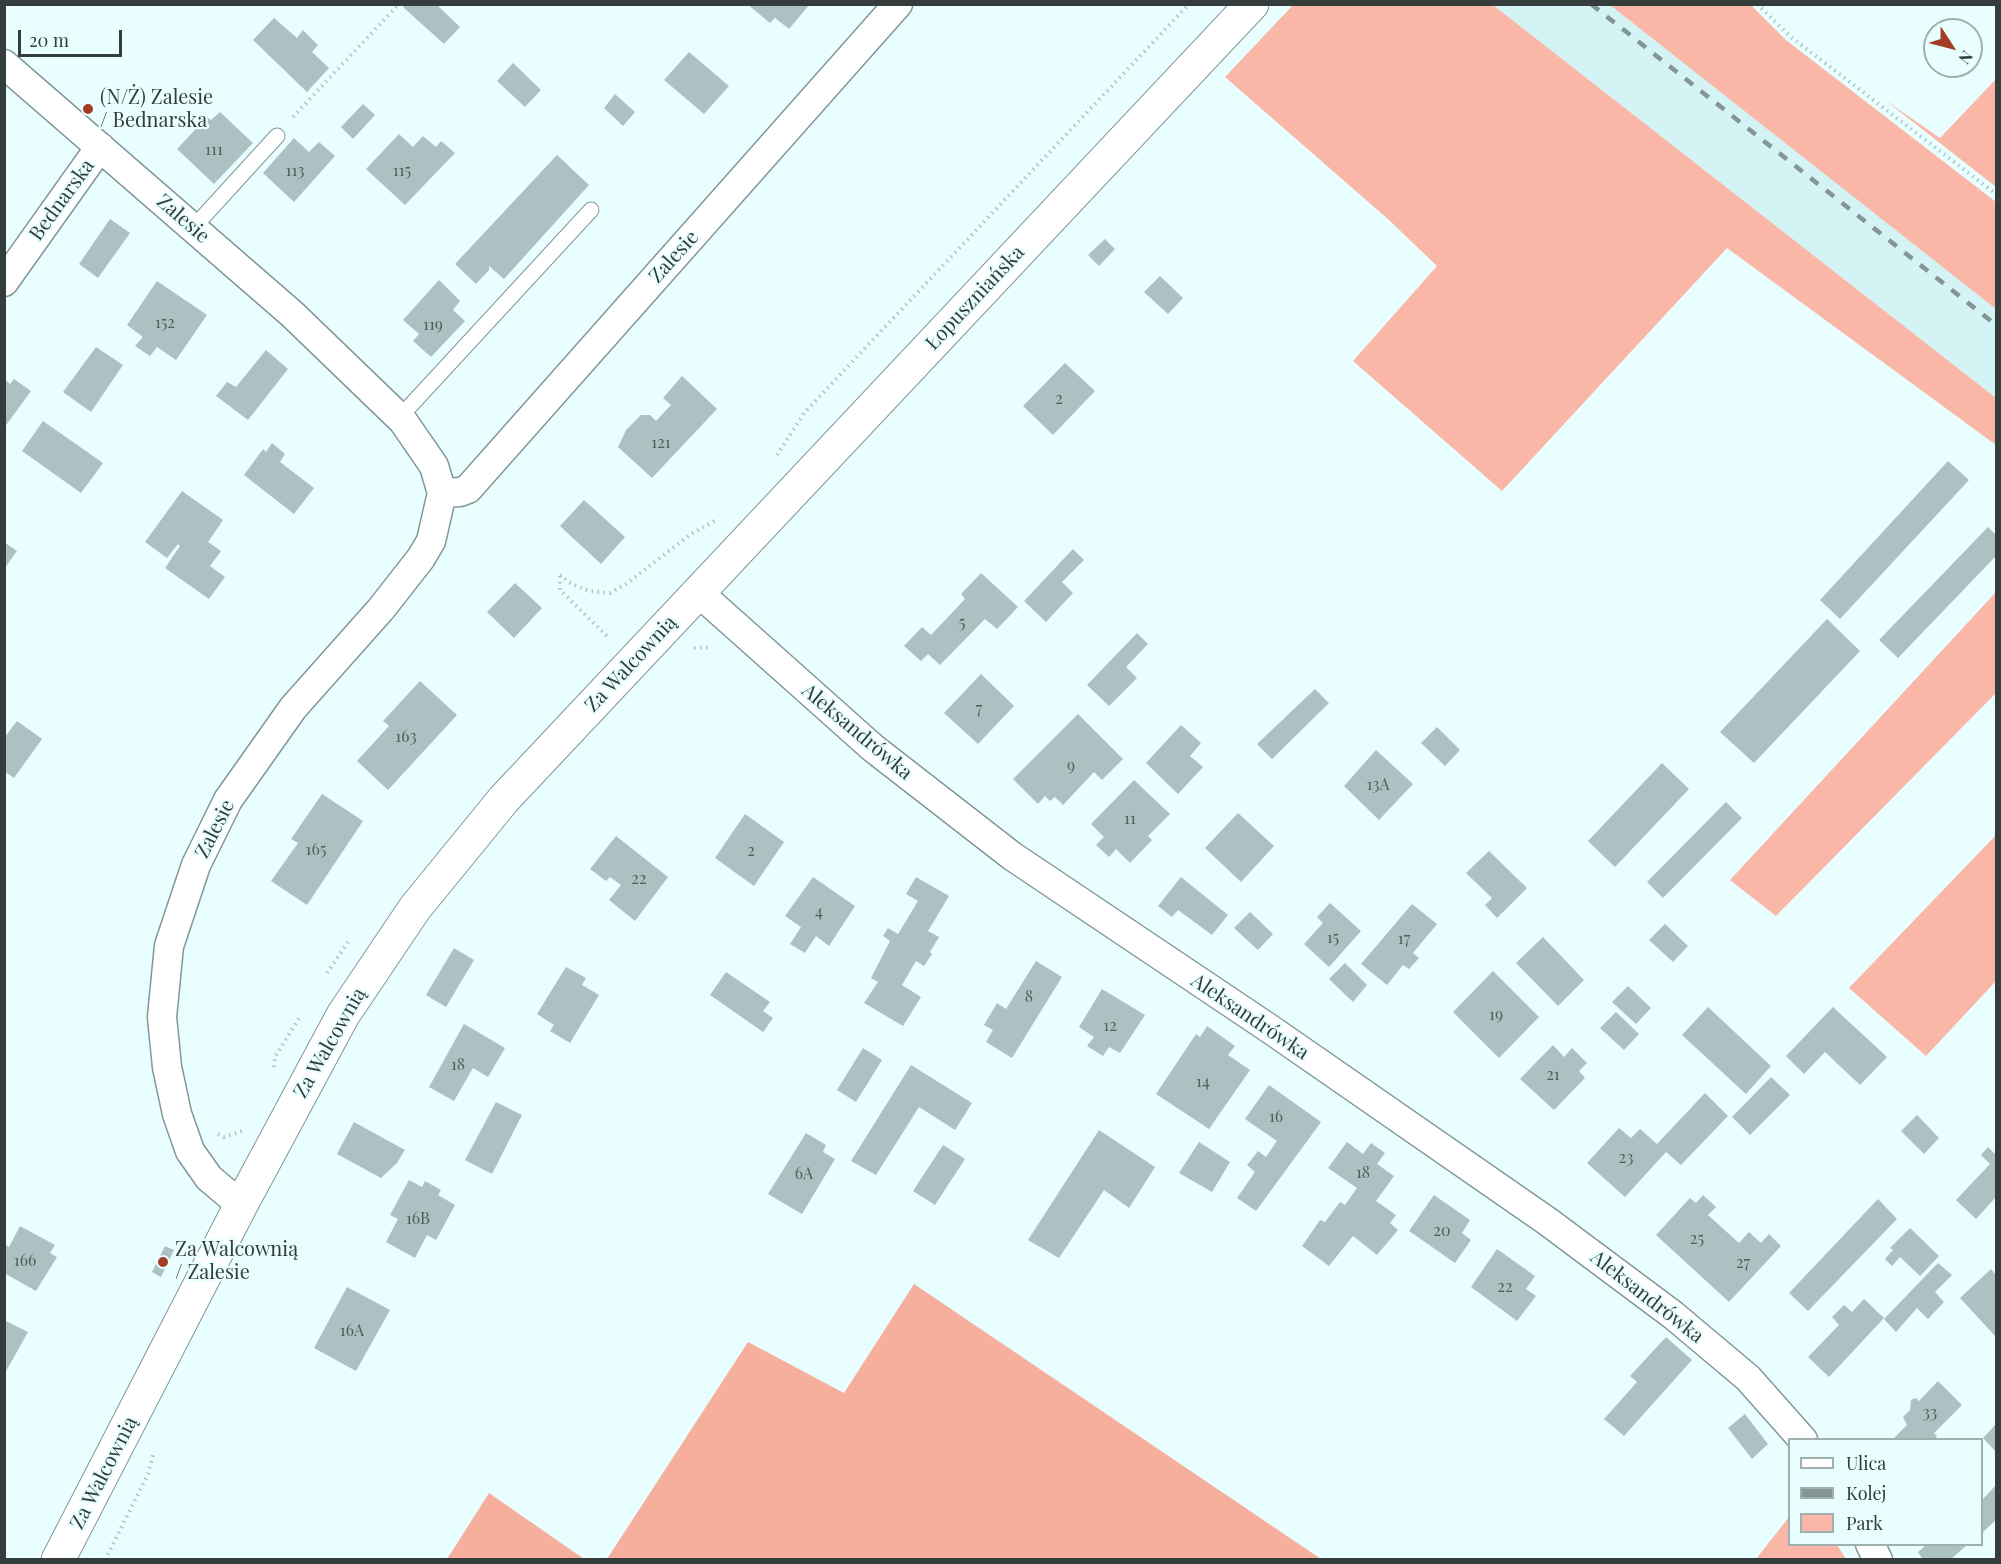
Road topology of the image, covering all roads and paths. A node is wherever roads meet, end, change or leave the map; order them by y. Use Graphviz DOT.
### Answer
graph roads {
  1 [pos="399,4"];
  2 [pos="898,4"];
  3 [pos="1189,4"];
  4 [pos="1252,4"];
  5 [pos="1757,4"];
  6 [pos="4,64"];
  7 [pos="277,136"];
  8 [pos="100,147"];
  9 [pos="1996,194"];
  10 [pos="591,210"];
  11 [pos="193,228"];
  12 [pos="4,282"];
  13 [pos="399,418"];
  14 [pos="774,460"];
  15 [pos="442,493"];
  16 [pos="724,515"];
  17 [pos="698,592"];
  18 [pos="748,638"];
  19 [pos="612,642"];
  20 [pos="687,650"];
  21 [pos="241,1205"];
  22 [pos="1802,1438"];
  23 [pos="155,1449"];
  24 [pos="1871,1546"];
  25 [pos="58,1560"];
  26 [pos="105,1560"];
  27 [pos="1878,1560"];
  1 -- 7 [label="path"];
  2 -- 15 [label="street, Zalesie"];
  3 -- 14 [label="path"];
  4 -- 17 [label="main road, Łopuszniańska"];
  5 -- 9 [label="path"];
  6 -- 8 [label="street, Zalesie"];
  7 -- 11 [label="lane"];
  8 -- 11 [label="street, Zalesie"];
  8 -- 12 [label="street, Bednarska"];
  10 -- 13 [label="lane"];
  11 -- 13 [label="street, Zalesie"];
  13 -- 15 [label="street, Zalesie"];
  15 -- 21 [label="street, Zalesie"];
  16 -- 19 [label="path"];
  17 -- 18 [label="street, Aleksandrówka"];
  17 -- 21 [label="main road, Za Walcownią"];
  18 -- 20 [label="path"];
  18 -- 22 [label="street, Aleksandrówka"];
  21 -- 25 [label="main road, Za Walcownią"];
  23 -- 26 [label="path"];
  24 -- 27 [label="street"];
}
